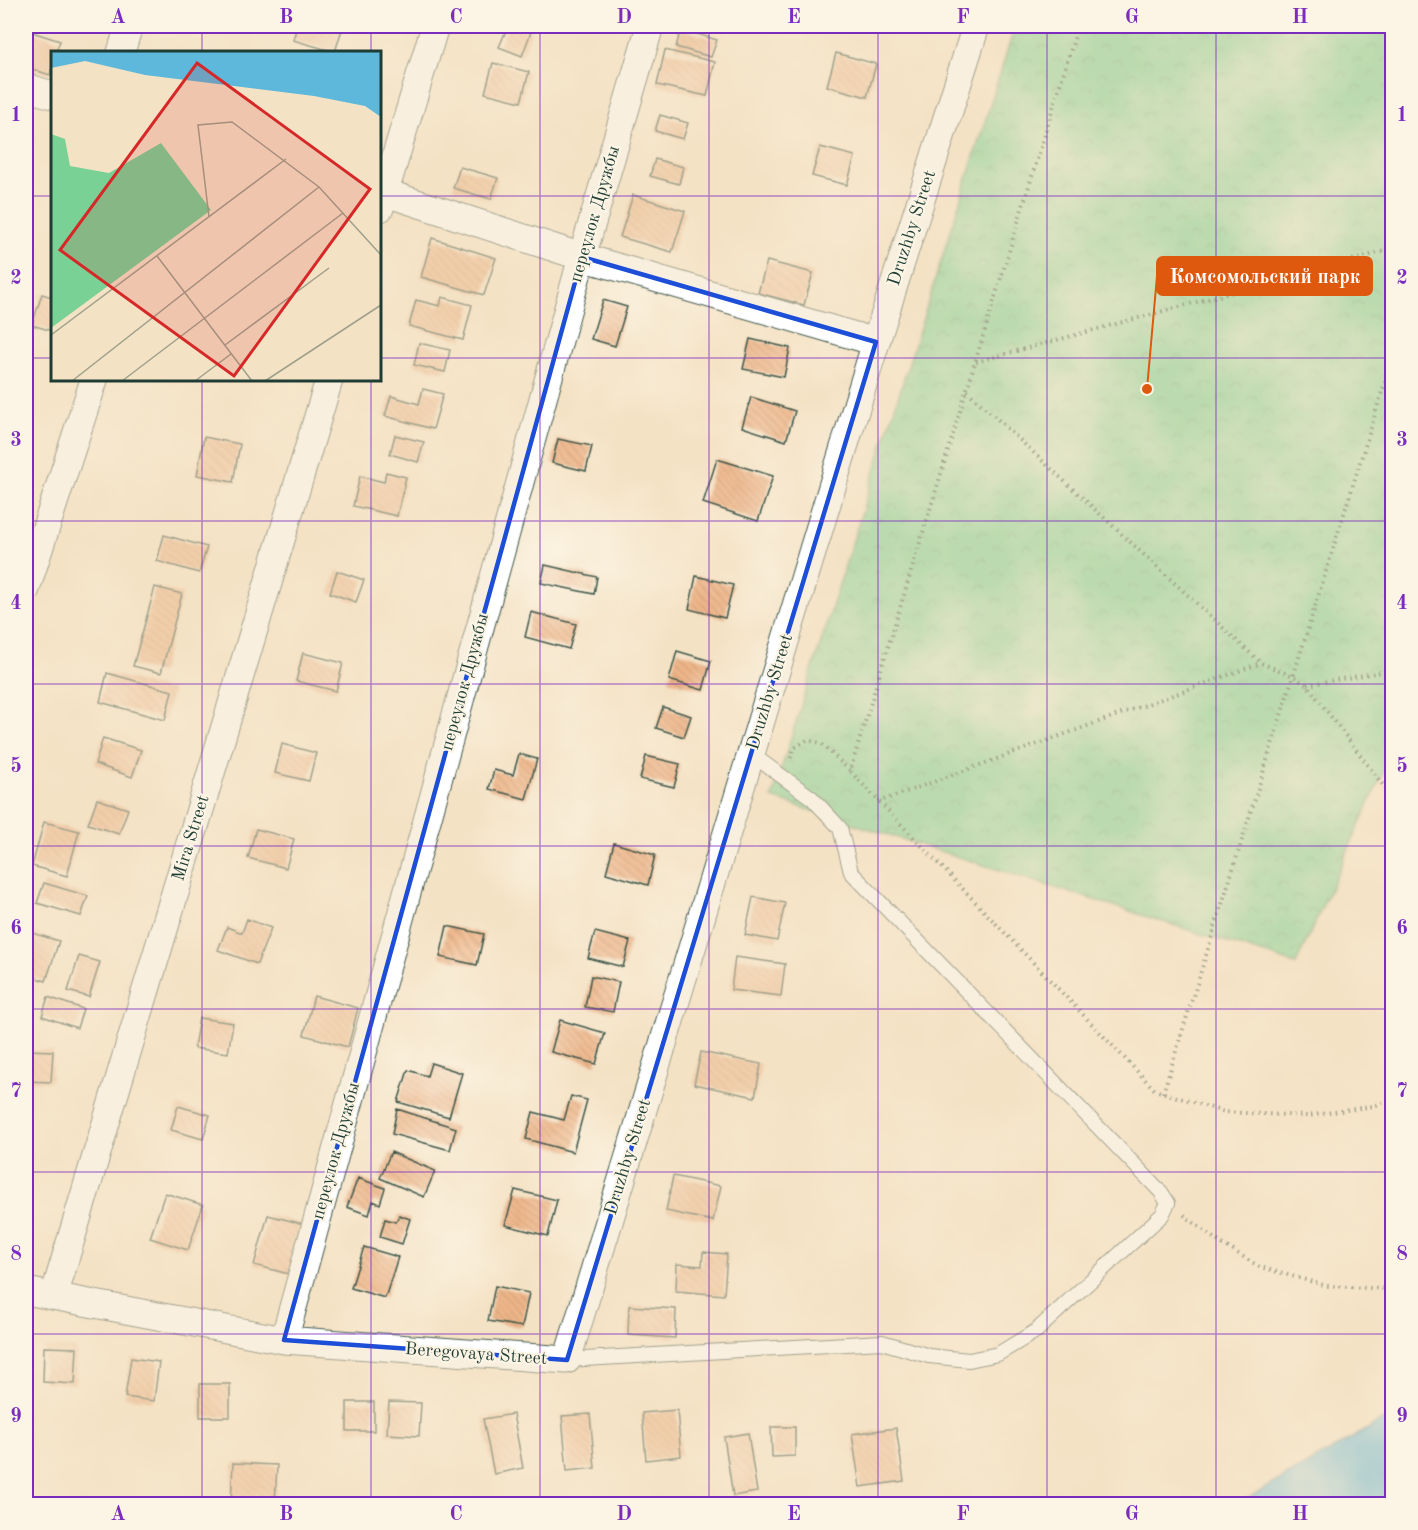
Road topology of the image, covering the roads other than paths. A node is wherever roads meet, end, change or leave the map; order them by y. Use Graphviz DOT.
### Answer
graph roads {
  1 [pos="129,26"];
  2 [pos="435,26"];
  3 [pos="650,26"];
  4 [pos="976,26"];
  5 [pos="121,51"];
  6 [pos="26,87"];
  7 [pos="51,95"];
  8 [pos="381,198"];
  9 [pos="582,257"];
  10 [pos="876,342"];
  11 [pos="94,381"];
  12 [pos="329,381"];
  13 [pos="26,590"];
  14 [pos="751,754"];
  15 [pos="26,1291"];
  16 [pos="54,1296"];
  17 [pos="284,1340"];
  18 [pos="567,1360"];
  1 -- 5 [label="street"];
  2 -- 8 [label="street"];
  3 -- 9 [label="street, переулок Дружбы"];
  4 -- 10 [label="street, Druzhby Street"];
  6 -- 7 [label="street"];
  8 -- 9 [label="street"];
  9 -- 10 [label="street"];
  9 -- 17 [label="street, переулок Дружбы"];
  10 -- 14 [label="street, Druzhby Street"];
  11 -- 13 [label="street"];
  12 -- 16 [label="street, Mira Street"];
  14 -- 18 [label="street, Druzhby Street"];
  14 -- 18 [label="lane, Beregovaya Street"];
  15 -- 16 [label="street, Beregovaya Street"];
  16 -- 17 [label="street, Beregovaya Street"];
  17 -- 18 [label="street, Beregovaya Street"];
}
